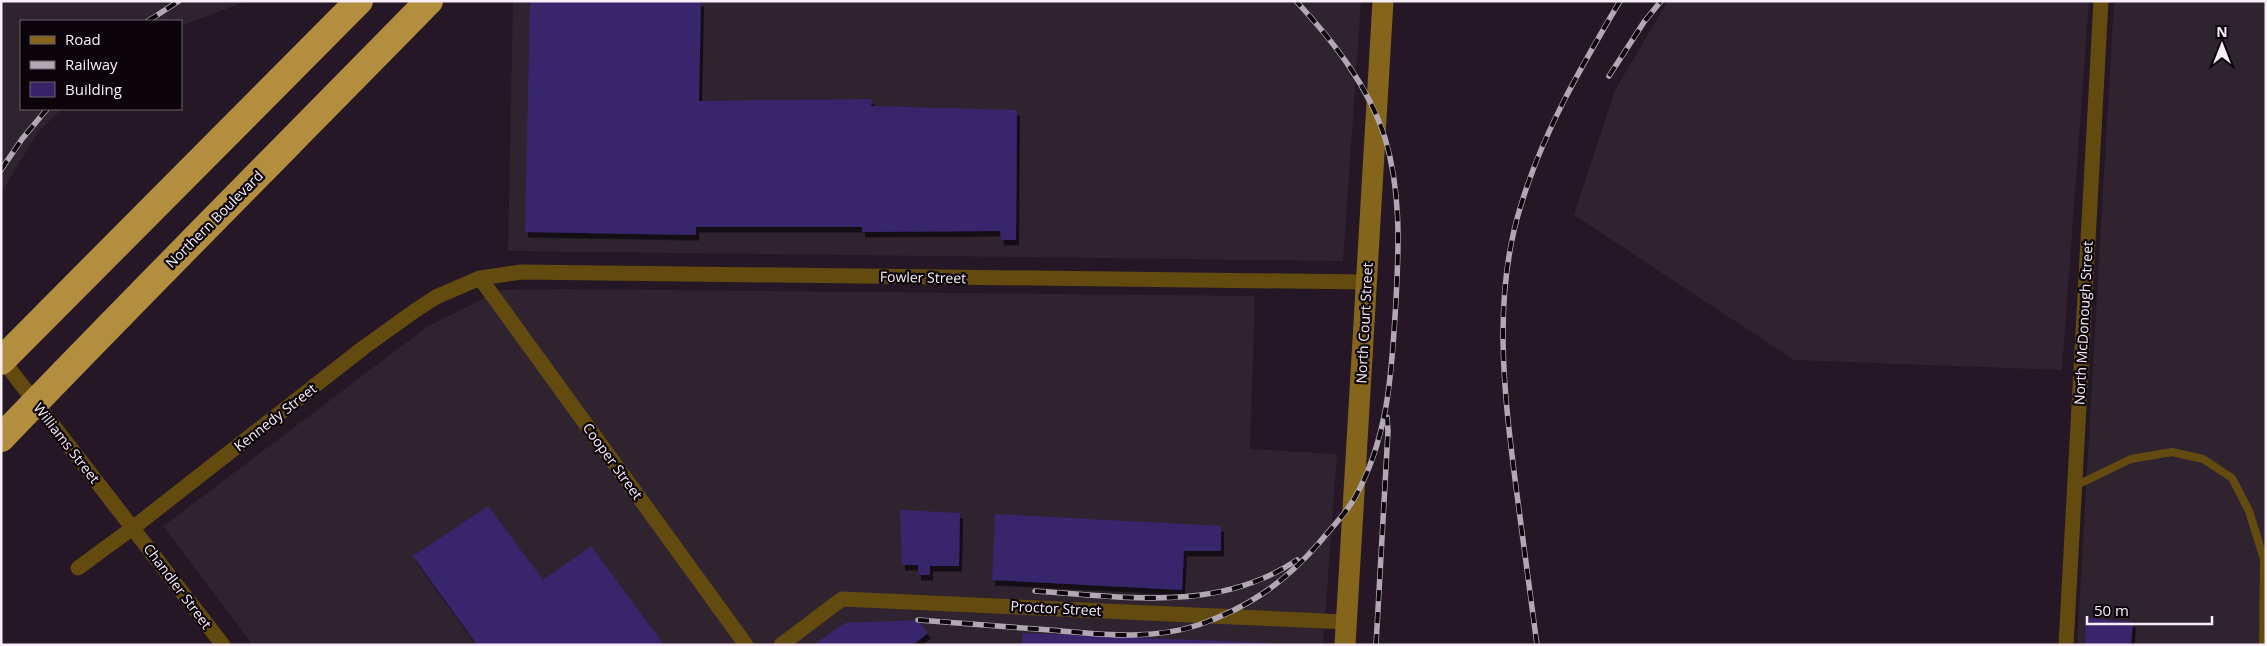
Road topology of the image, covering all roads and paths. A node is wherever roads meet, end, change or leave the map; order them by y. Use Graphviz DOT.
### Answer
graph roads {
  1 [pos="359,1"];
  2 [pos="429,1"];
  3 [pos="1384,1"];
  4 [pos="2102,1"];
  5 [pos="480,278"];
  6 [pos="1366,282"];
  7 [pos="1,359"];
  8 [pos="1,438"];
  9 [pos="2075,486"];
  10 [pos="134,527"];
  11 [pos="78,568"];
  12 [pos="1346,622"];
  13 [pos="223,645"];
  14 [pos="746,645"];
  15 [pos="782,645"];
  16 [pos="1345,645"];
  17 [pos="2066,645"];
  18 [pos="2263,645"];
  1 -- 7 [label="highway, bridge"];
  2 -- 8 [label="highway, Northern Boulevard, bridge"];
  3 -- 6 [label="main road, North Court Street"];
  4 -- 9 [label="street, North McDonough Street"];
  5 -- 6 [label="street, Fowler Street"];
  5 -- 10 [label="street, Kennedy Street"];
  5 -- 14 [label="street, Cooper Street"];
  6 -- 12 [label="main road, North Court Street"];
  7 -- 10 [label="street, Williams Street"];
  9 -- 17 [label="street, North McDonough Street"];
  9 -- 18 [label="lane"];
  10 -- 11 [label="street, Kennedy Street"];
  10 -- 13 [label="street, Chandler Street"];
  12 -- 15 [label="street, Proctor Street"];
  12 -- 16 [label="main road, North Court Street"];
}
